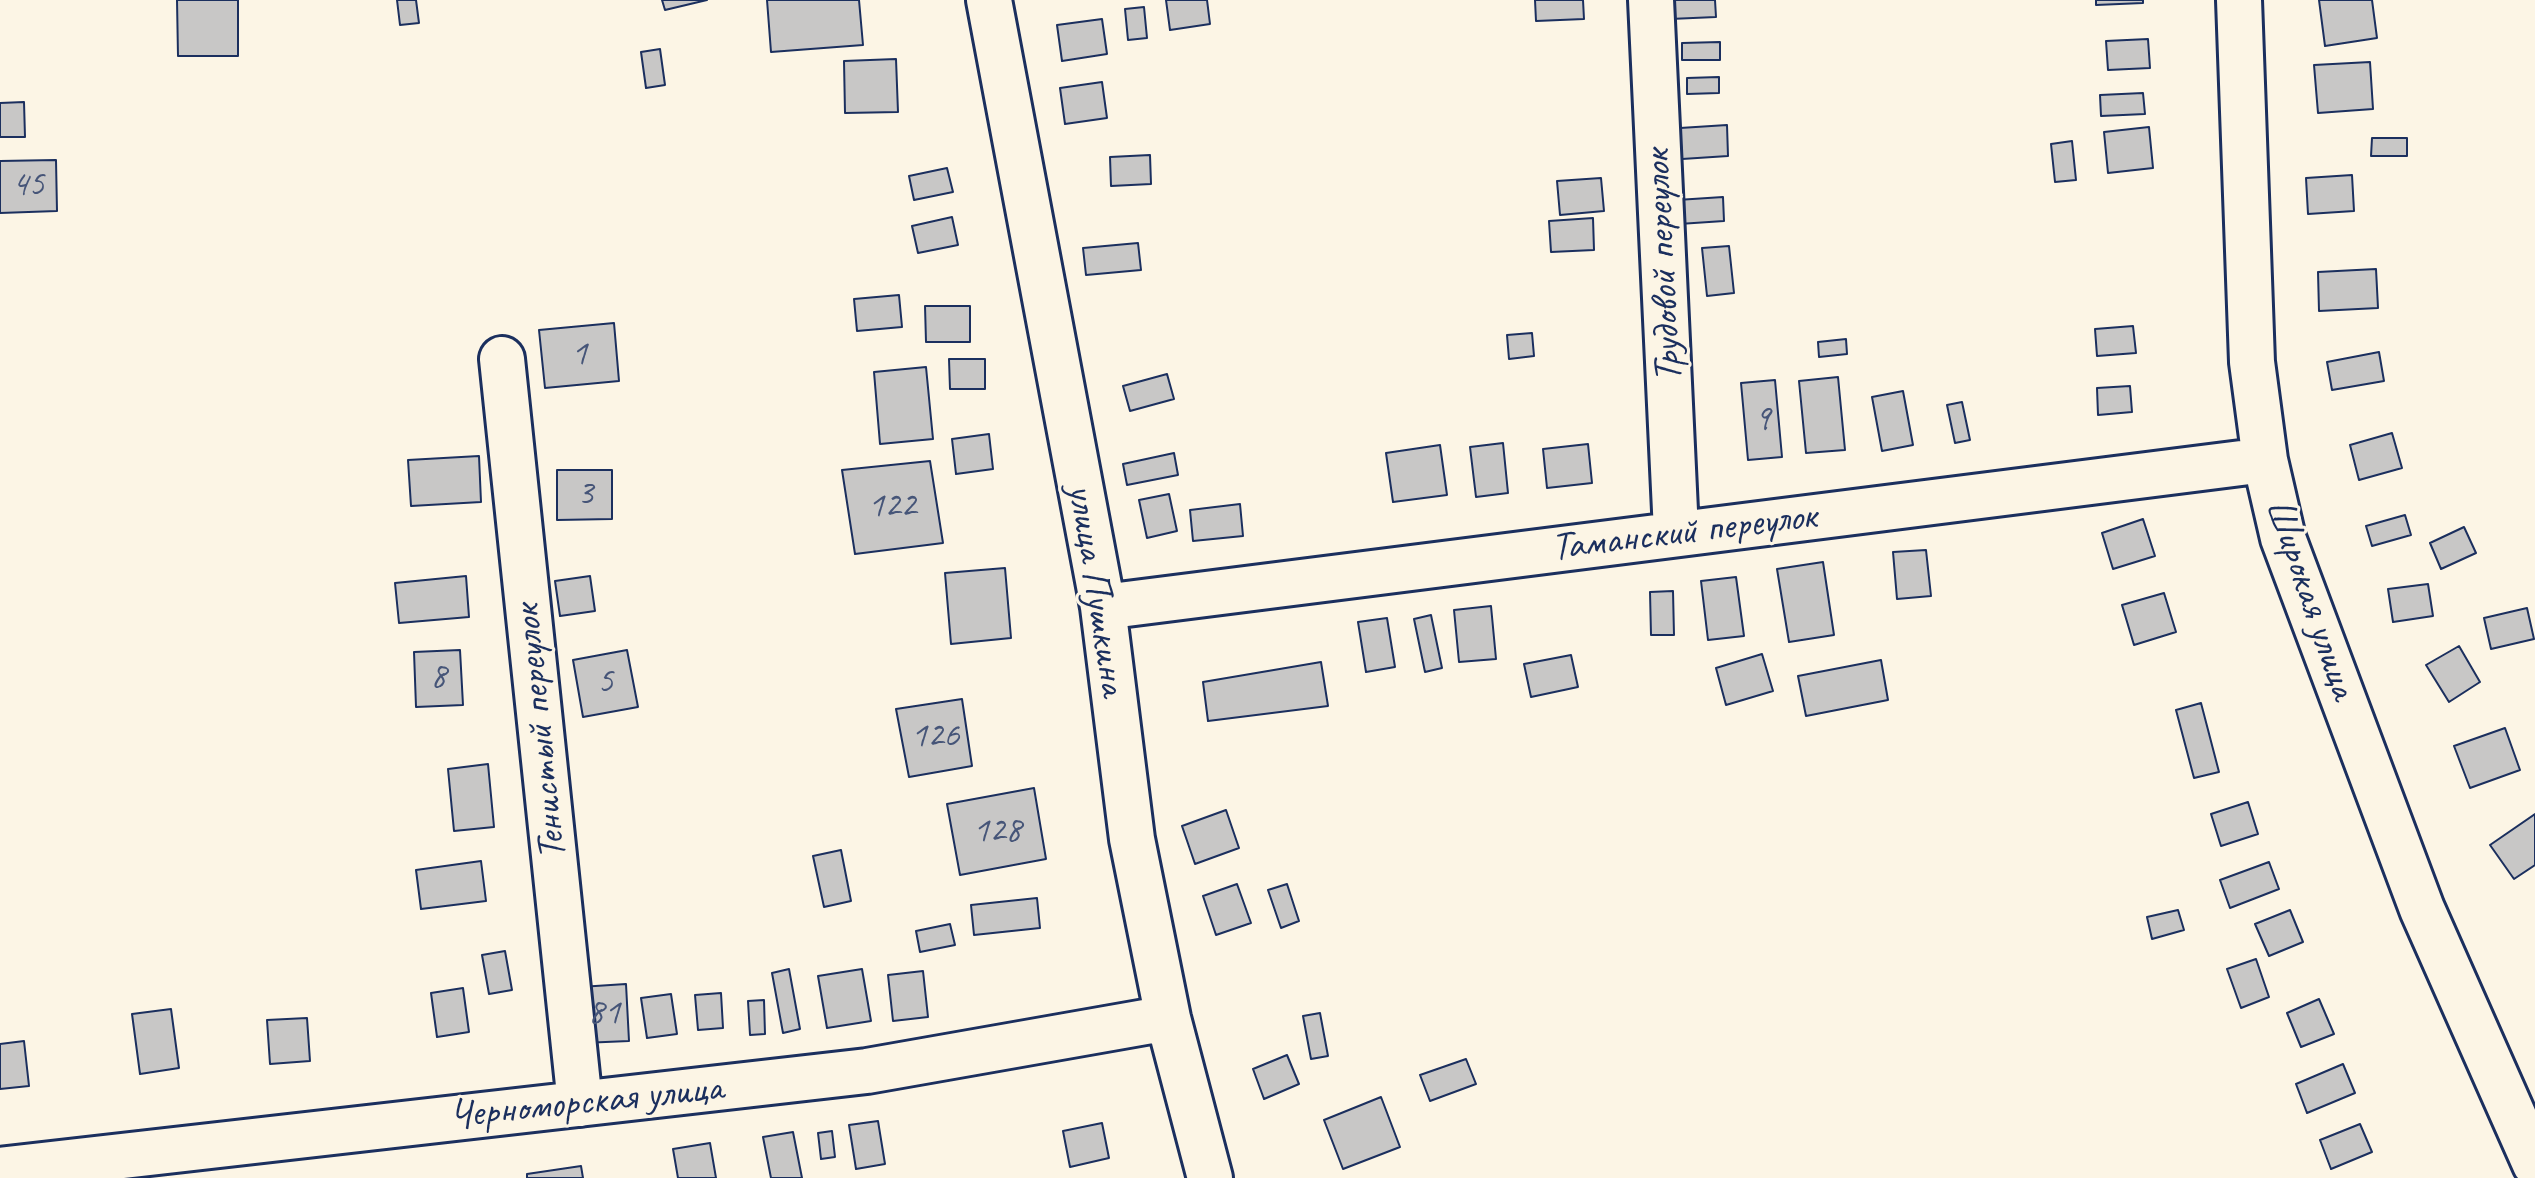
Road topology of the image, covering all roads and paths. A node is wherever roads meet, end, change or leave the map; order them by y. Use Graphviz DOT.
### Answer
graph roads {
  1 [pos="989,0"];
  2 [pos="1651,0"];
  3 [pos="2239,0"];
  4 [pos="502,359"];
  5 [pos="2265,460"];
  6 [pos="1676,532"];
  7 [pos="1103,607"];
  8 [pos="1168,1018"];
  9 [pos="580,1104"];
  10 [pos="2535,1164"];
  11 [pos="0,1170"];
  12 [pos="1210,1178"];
  1 -- 7 [label="street, улица Пушкина"];
  2 -- 6 [label="street, Трудовой переулок"];
  3 -- 5 [label="street, Широкая улица"];
  4 -- 9 [label="street, Тенистый переулок"];
  5 -- 6 [label="street, Таманский переулок"];
  5 -- 10 [label="street, Широкая улица"];
  6 -- 7 [label="street, Таманский переулок"];
  7 -- 8 [label="street, улица Пушкина"];
  8 -- 9 [label="street, Черноморская улица"];
  8 -- 12 [label="street, улица Пушкина"];
  9 -- 11 [label="street, Черноморская улица"];
}
